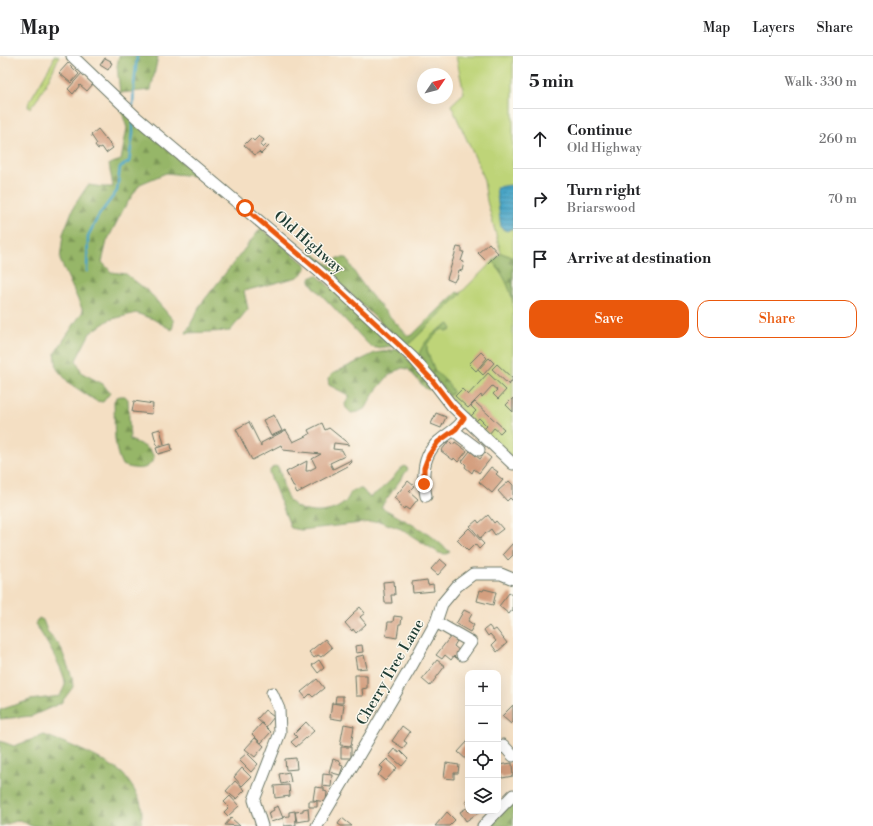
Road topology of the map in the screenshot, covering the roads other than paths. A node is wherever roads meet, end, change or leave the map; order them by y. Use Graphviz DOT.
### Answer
graph roads {
  1 [pos="72,56"];
  2 [pos="464,418"];
  3 [pos="454,430"];
  4 [pos="479,450"];
  5 [pos="513,464"];
  6 [pos="426,496"];
  7 [pos="513,579"];
  8 [pos="436,622"];
  9 [pos="462,656"];
  10 [pos="272,693"];
  11 [pos="501,746"];
  12 [pos="513,756"];
  13 [pos="513,795"];
  14 [pos="262,826"];
  15 [pos="318,826"];
  16 [pos="483,826"];
  1 -- 2 [label="street, Old Highway"];
  2 -- 3 [label="street"];
  2 -- 5 [label="street, Old Highway"];
  3 -- 4 [label="street"];
  3 -- 6 [label="street"];
  7 -- 8 [label="street, Cherry Tree Lane"];
  8 -- 9 [label="street"];
  8 -- 15 [label="street, Cherry Tree Lane"];
  10 -- 14 [label="street"];
  11 -- 12 [label="street"];
  13 -- 16 [label="street"];
}
